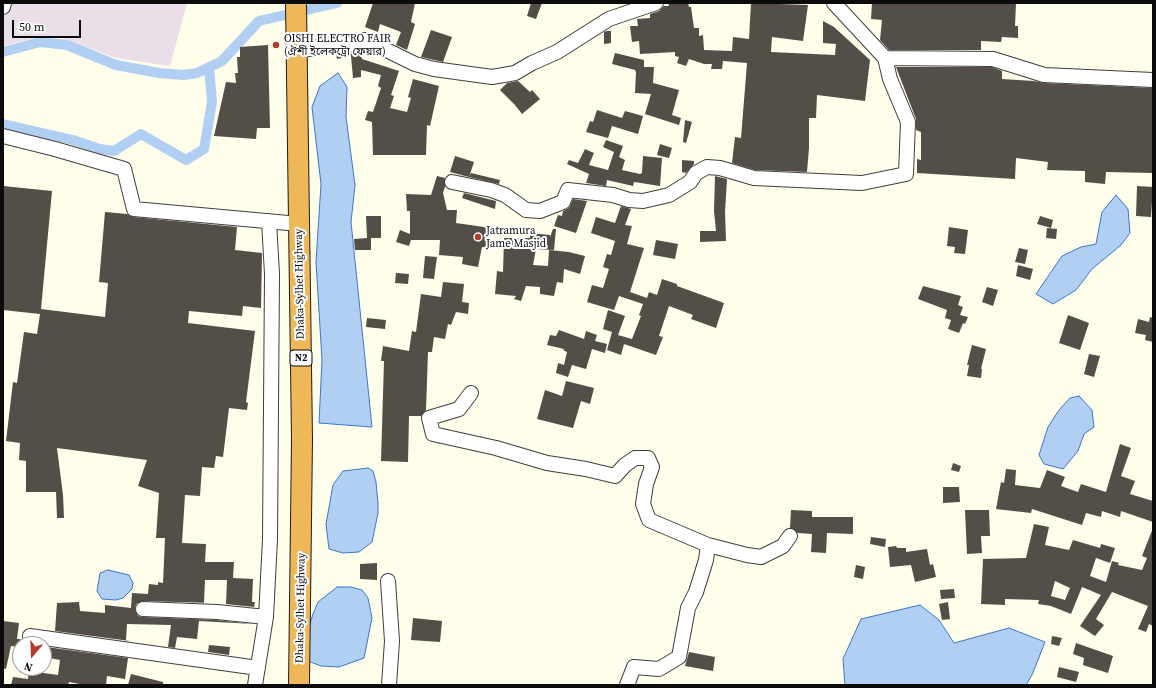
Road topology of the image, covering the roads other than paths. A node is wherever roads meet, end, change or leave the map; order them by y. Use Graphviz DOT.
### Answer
graph roads {
  1 [pos="4,3"];
  2 [pos="296,3"];
  3 [pos="656,3"];
  4 [pos="834,3"];
  5 [pos="3,7"];
  6 [pos="295,51"];
  7 [pos="885,58"];
  8 [pos="1153,80"];
  9 [pos="3,136"];
  10 [pos="452,182"];
  11 [pos="269,221"];
  12 [pos="299,224"];
  13 [pos="471,393"];
  14 [pos="790,536"];
  15 [pos="708,545"];
  16 [pos="388,581"];
  17 [pos="143,608"];
  18 [pos="266,617"];
  19 [pos="52,639"];
  20 [pos="258,668"];
  21 [pos="255,685"];
  22 [pos="299,685"];
  23 [pos="389,685"];
  24 [pos="627,685"];
  1 -- 5 [label="street"];
  2 -- 6 [label="highway, Dhaka-Sylhet Highway / N2"];
  3 -- 6 [label="street"];
  4 -- 7 [label="street"];
  6 -- 12 [label="highway, Dhaka-Sylhet Highway / N2"];
  7 -- 8 [label="street"];
  7 -- 10 [label="street"];
  9 -- 11 [label="street"];
  11 -- 12 [label="street"];
  11 -- 18 [label="street"];
  12 -- 22 [label="highway, Dhaka-Sylhet Highway / N2"];
  13 -- 15 [label="street"];
  14 -- 15 [label="street"];
  15 -- 24 [label="street"];
  16 -- 23 [label="street"];
  17 -- 18 [label="street"];
  18 -- 20 [label="street"];
  19 -- 20 [label="street"];
  20 -- 21 [label="street"];
}
